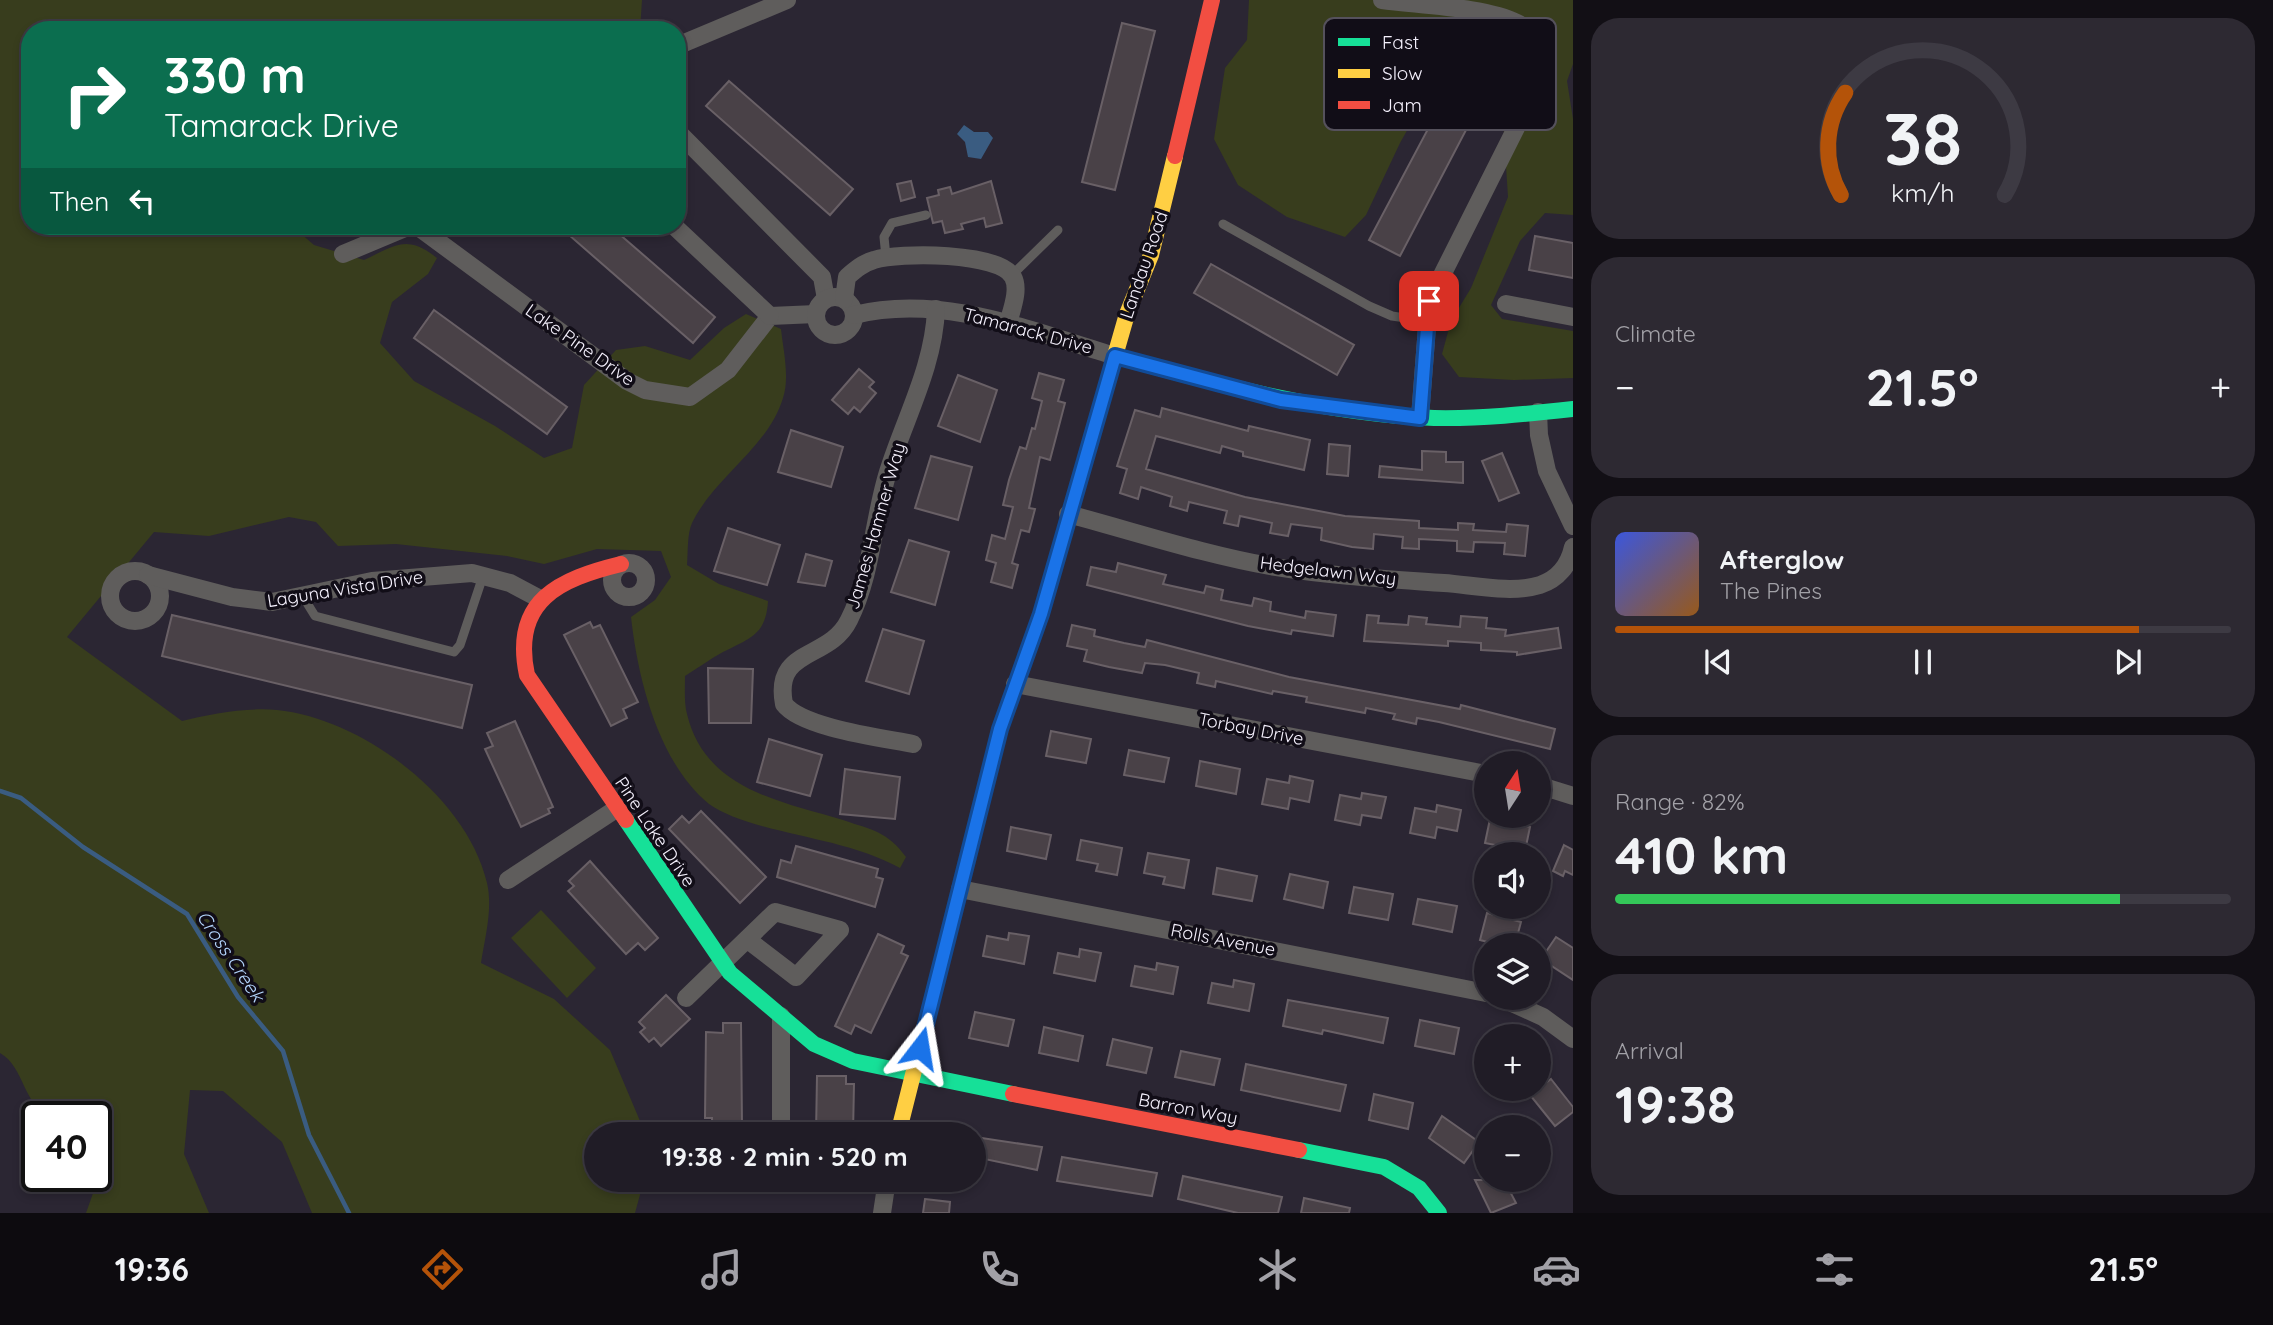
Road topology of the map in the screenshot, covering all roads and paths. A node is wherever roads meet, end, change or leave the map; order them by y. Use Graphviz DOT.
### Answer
graph roads {
  1 [pos="787,0"];
  2 [pos="1212,0"];
  3 [pos="1382,0"];
  4 [pos="1503,18"];
  5 [pos="686,42"];
  6 [pos="1515,130"];
  7 [pos="686,140"];
  8 [pos="926,215"];
  9 [pos="1223,224"];
  10 [pos="1058,230"];
  11 [pos="388,235"];
  12 [pos="429,235"];
  13 [pos="684,235"];
  14 [pos="343,254"];
  15 [pos="886,257"];
  16 [pos="1012,275"];
  17 [pos="1506,304"];
  18 [pos="835,307"];
  19 [pos="936,309"];
  20 [pos="770,316"];
  21 [pos="1573,317"];
  22 [pos="1426,321"];
  23 [pos="1008,324"];
  24 [pos="1115,356"];
  25 [pos="1573,409"];
  26 [pos="1538,412"];
  27 [pos="1420,418"];
  28 [pos="1068,514"];
  29 [pos="1573,526"];
  30 [pos="1573,547"];
  31 [pos="621,564"];
  32 [pos="148,575"];
  33 [pos="483,576"];
  34 [pos="302,595"];
  35 [pos="540,599"];
  36 [pos="1016,684"];
  37 [pos="913,744"];
  38 [pos="1474,772"];
  39 [pos="1551,789"];
  40 [pos="1573,796"];
  41 [pos="616,809"];
  42 [pos="508,880"];
  43 [pos="960,889"];
  44 [pos="748,940"];
  45 [pos="723,964"];
  46 [pos="1474,991"];
  47 [pos="686,999"];
  48 [pos="1527,1010"];
  49 [pos="781,1016"];
  50 [pos="1573,1038"];
  51 [pos="914,1074"];
  52 [pos="780,1122"];
  53 [pos="901,1122"];
  54 [pos="885,1192"];
  55 [pos="882,1213"];
  56 [pos="1439,1213"];
  1 -- 5 [label="street"];
  2 -- 24 [label="street, Landau Road"];
  3 -- 4 [label="street"];
  6 -- 22 [label="street"];
  7 -- 18 [label="street"];
  8 -- 15 [label="lane"];
  9 -- 22 [label="lane"];
  10 -- 16 [label="lane"];
  11 -- 14 [label="street"];
  12 -- 20 [label="street, Lake Pine Drive"];
  13 -- 20 [label="street"];
  15 -- 16 [label="street"];
  15 -- 18 [label="street"];
  16 -- 23 [label="street"];
  17 -- 21 [label="street"];
  18 -- 19 [label="street, Tamarack Drive"];
  18 -- 20 [label="street"];
  19 -- 23 [label="street, Tamarack Drive"];
  19 -- 37 [label="street, James Hamner Way"];
  22 -- 27 [label="street"];
  23 -- 24 [label="street, Tamarack Drive"];
  24 -- 27 [label="street, Tamarack Drive"];
  24 -- 28 [label="street, Landau Road"];
  25 -- 26 [label="street, Tamarack Drive"];
  26 -- 27 [label="street, Tamarack Drive"];
  26 -- 29 [label="street"];
  28 -- 30 [label="street, Hedgelawn Way"];
  28 -- 36 [label="street, Landau Road"];
  31 -- 35 [label="street, Pine Lake Drive"];
  32 -- 34 [label="street, Laguna Vista Drive"];
  33 -- 34 [label="street, Laguna Vista Drive"];
  33 -- 34 [label="lane"];
  33 -- 35 [label="street, Laguna Vista Drive"];
  35 -- 41 [label="street, Pine Lake Drive"];
  36 -- 38 [label="street, Torbay Drive"];
  36 -- 43 [label="street, Landau Road"];
  39 -- 40 [label="street"];
  41 -- 42 [label="street"];
  41 -- 45 [label="street, Pine Lake Drive"];
  43 -- 46 [label="street, Rolls Avenue"];
  43 -- 51 [label="street, Landau Road"];
  44 -- 44 [label="street"];
  44 -- 45 [label="street"];
  45 -- 47 [label="street"];
  45 -- 49 [label="street, Pine Lake Drive"];
  48 -- 50 [label="street"];
  49 -- 51 [label="street, Pine Lake Drive"];
  49 -- 52 [label="street"];
  51 -- 53 [label="street, Landau Road"];
  51 -- 56 [label="street, Barron Way"];
  54 -- 55 [label="street"];
}
